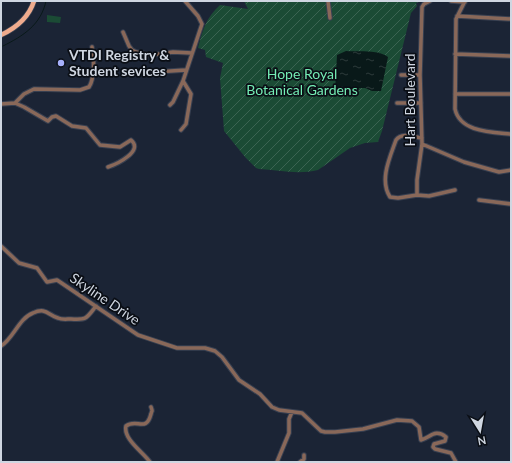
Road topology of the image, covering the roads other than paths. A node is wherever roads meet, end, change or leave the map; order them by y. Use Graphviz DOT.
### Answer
graph roads {
  1 [pos="34,1"];
  2 [pos="185,1"];
  3 [pos="328,1"];
  4 [pos="430,1"];
  5 [pos="451,1"];
  6 [pos="465,2"];
  7 [pos="457,16"];
  8 [pos="330,18"];
  9 [pos="511,19"];
  10 [pos="123,32"];
  11 [pos="1,35"];
  12 [pos="92,47"];
  13 [pos="192,53"];
  14 [pos="455,54"];
  15 [pos="511,56"];
  16 [pos="186,70"];
  17 [pos="155,72"];
  18 [pos="401,75"];
  19 [pos="420,75"];
  20 [pos="183,81"];
  21 [pos="454,94"];
  22 [pos="511,94"];
  23 [pos="15,103"];
  24 [pos="397,103"];
  25 [pos="421,103"];
  26 [pos="1,104"];
  27 [pos="170,105"];
  28 [pos="181,130"];
  29 [pos="511,134"];
  30 [pos="422,138"];
  31 [pos="422,144"];
  32 [pos="108,167"];
  33 [pos="511,170"];
  34 [pos="455,190"];
  35 [pos="417,195"];
  36 [pos="479,200"];
  37 [pos="511,204"];
  38 [pos="1,246"];
  39 [pos="96,306"];
  40 [pos="1,346"];
  41 [pos="151,408"];
  42 [pos="292,412"];
  43 [pos="304,455"];
  44 [pos="150,462"];
  45 [pos="277,462"];
  46 [pos="300,462"];
  47 [pos="456,462"];
  1 -- 11 [label="main road"];
  2 -- 13 [label="street"];
  3 -- 8 [label="street"];
  4 -- 19 [label="street, Hart Boulevard"];
  5 -- 6 [label="street"];
  6 -- 7 [label="street"];
  7 -- 9 [label="street"];
  7 -- 14 [label="street"];
  10 -- 13 [label="street"];
  12 -- 23 [label="street"];
  13 -- 16 [label="street"];
  14 -- 15 [label="street"];
  14 -- 21 [label="street"];
  16 -- 17 [label="street"];
  16 -- 20 [label="street"];
  18 -- 19 [label="street"];
  19 -- 25 [label="street, Hart Boulevard"];
  20 -- 27 [label="street"];
  20 -- 28 [label="street"];
  21 -- 22 [label="street"];
  21 -- 29 [label="street"];
  23 -- 26 [label="street"];
  23 -- 32 [label="street"];
  24 -- 25 [label="street"];
  25 -- 30 [label="street, Hart Boulevard"];
  30 -- 31 [label="street, Hart Boulevard"];
  30 -- 35 [label="street"];
  31 -- 33 [label="street"];
  31 -- 35 [label="street, Hart Boulevard"];
  34 -- 35 [label="street"];
  36 -- 37 [label="street"];
  38 -- 39 [label="street, Skyline Drive"];
  39 -- 40 [label="street"];
  39 -- 42 [label="street, Skyline Drive"];
  41 -- 44 [label="street"];
  42 -- 45 [label="street"];
  42 -- 47 [label="street, Skyline Drive"];
  43 -- 46 [label="street"];
}
